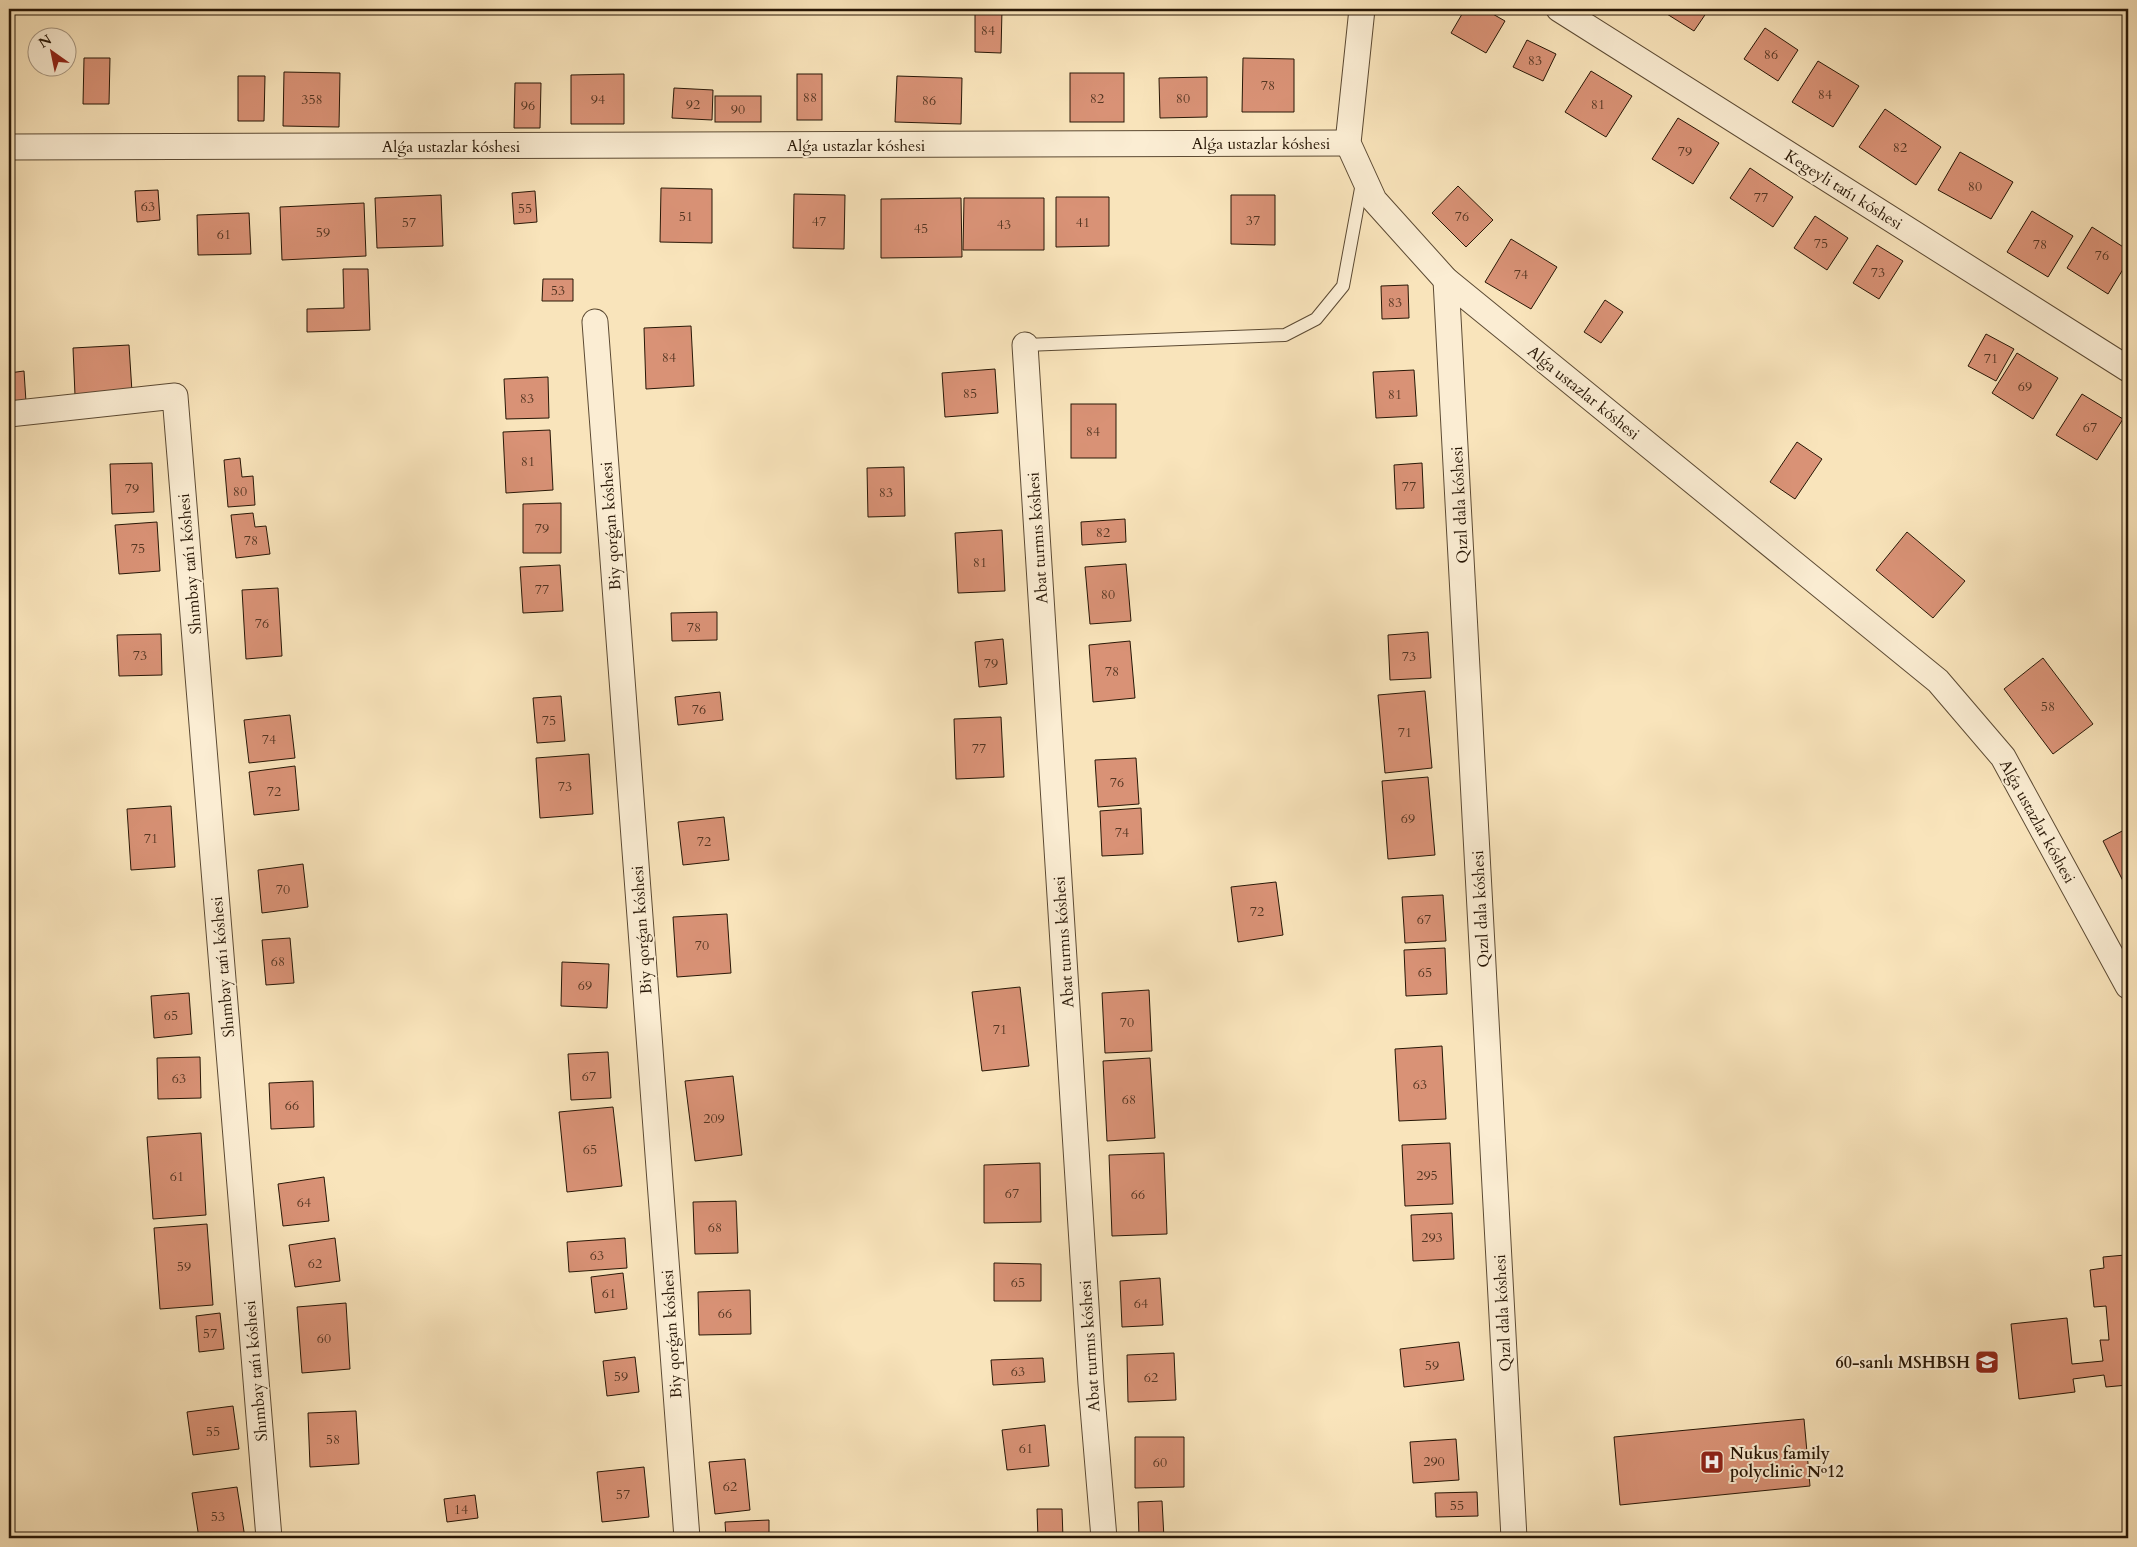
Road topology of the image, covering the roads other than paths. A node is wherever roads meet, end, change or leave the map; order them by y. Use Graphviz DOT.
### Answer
graph roads {
  1 [pos="1362,9"];
  2 [pos="1559,9"];
  3 [pos="1348,143"];
  4 [pos="9,147"];
  5 [pos="1363,176"];
  6 [pos="1446,280"];
  7 [pos="595,322"];
  8 [pos="1025,345"];
  9 [pos="2128,369"];
  10 [pos="9,414"];
  11 [pos="2128,986"];
  12 [pos="269,1538"];
  13 [pos="686,1538"];
  14 [pos="1104,1538"];
  15 [pos="1514,1538"];
  1 -- 3 [label="street"];
  2 -- 9 [label="street, Kegeyli tańı kóshesi"];
  3 -- 4 [label="street, Alǵa ustazlar kóshesi"];
  3 -- 5 [label="street, Alǵa ustazlar kóshesi"];
  5 -- 6 [label="street, Alǵa ustazlar kóshesi"];
  5 -- 8 [label="lane"];
  6 -- 11 [label="street, Alǵa ustazlar kóshesi"];
  6 -- 15 [label="street, Qızıl dala kóshesi"];
  7 -- 13 [label="street, Biy qorǵan kóshesi"];
  8 -- 14 [label="street, Abat turmıs kóshesi"];
  10 -- 12 [label="street, Shımbay tańı kóshesi"];
}
